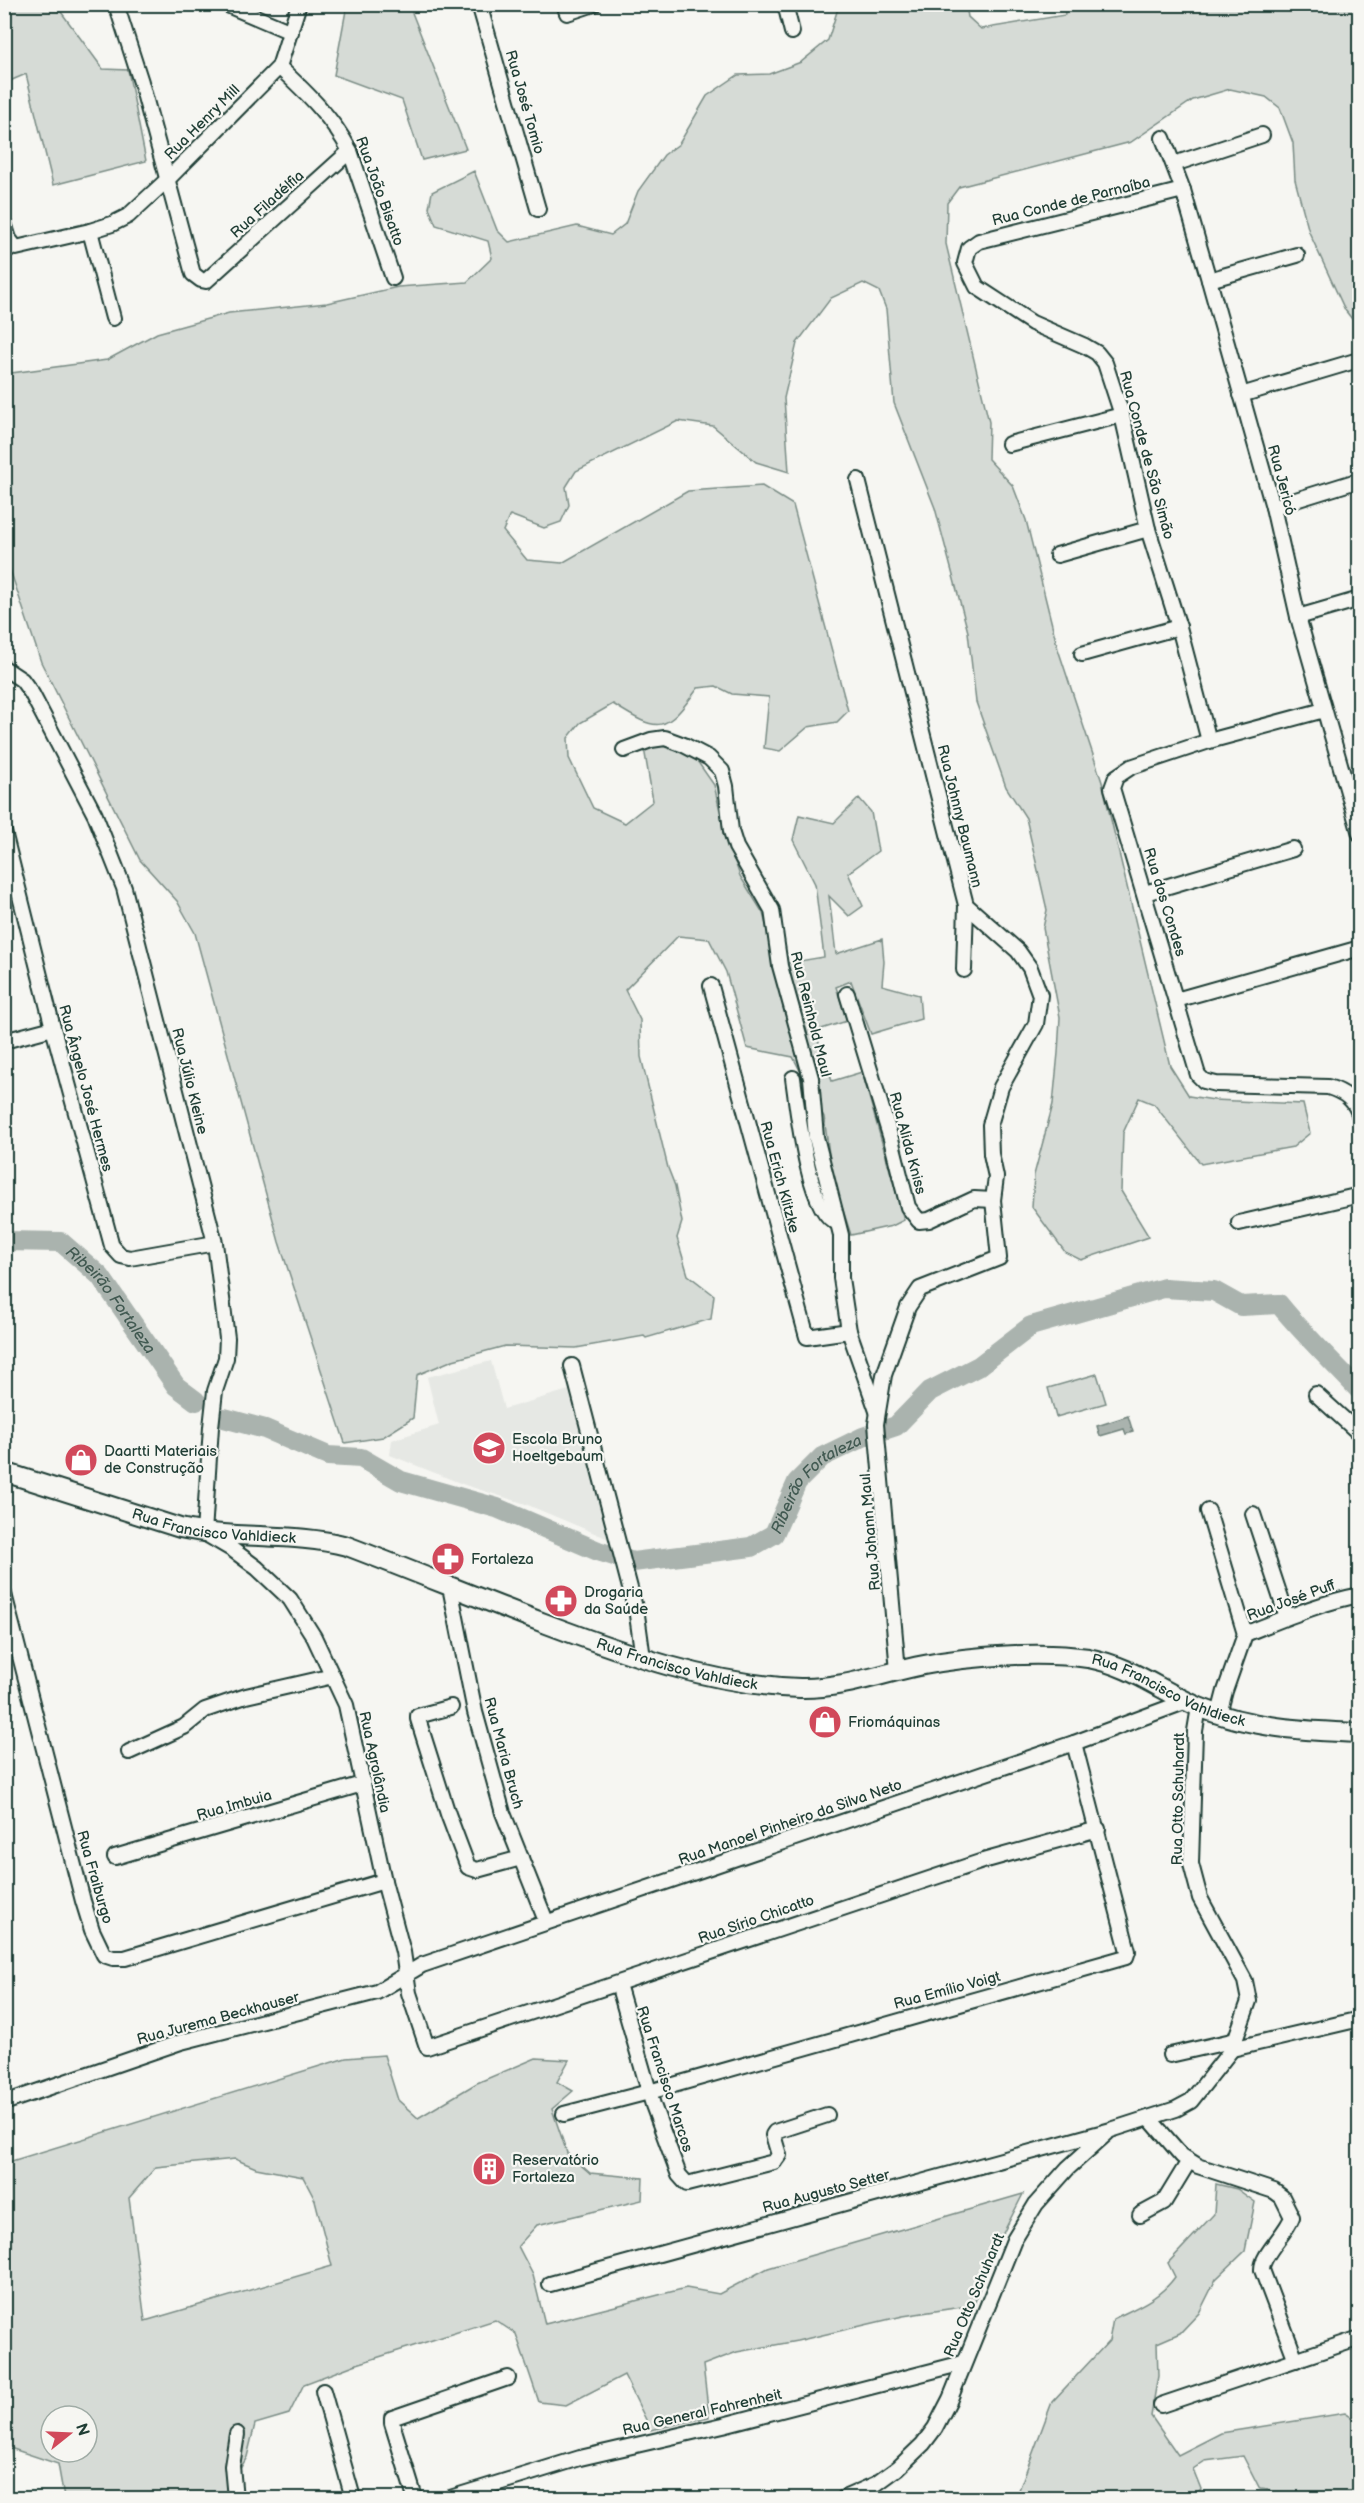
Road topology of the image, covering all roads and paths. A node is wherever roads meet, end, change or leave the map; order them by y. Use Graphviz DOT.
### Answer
graph roads {
  1 [pos="116,4"];
  2 [pos="225,4"];
  3 [pos="299,4"];
  4 [pos="479,4"];
  5 [pos="564,4"];
  6 [pos="594,4"];
  7 [pos="785,4"];
  8 [pos="291,32"];
  9 [pos="792,32"];
  10 [pos="279,67"];
  11 [pos="1262,135"];
  12 [pos="1163,138"];
  13 [pos="350,151"];
  14 [pos="1174,164"];
  15 [pos="167,180"];
  16 [pos="1183,190"];
  17 [pos="538,209"];
  18 [pos="4,223"];
  19 [pos="90,231"];
  20 [pos="969,248"];
  21 [pos="1297,255"];
  22 [pos="393,278"];
  23 [pos="1209,280"];
  24 [pos="112,318"];
  25 [pos="1355,361"];
  26 [pos="1241,395"];
  27 [pos="1122,415"];
  28 [pos="1009,444"];
  29 [pos="858,480"];
  30 [pos="1359,480"];
  31 [pos="1273,507"];
  32 [pos="1148,529"];
  33 [pos="1057,555"];
  34 [pos="1359,599"];
  35 [pos="1298,617"];
  36 [pos="1179,627"];
  37 [pos="1082,654"];
  38 [pos="4,668"];
  39 [pos="1324,710"];
  40 [pos="1209,741"];
  41 [pos="624,750"];
  42 [pos="4,832"];
  43 [pos="1359,834"];
  44 [pos="1293,849"];
  45 [pos="1145,893"];
  46 [pos="966,905"];
  47 [pos="1359,948"];
  48 [pos="964,970"];
  49 [pos="711,986"];
  50 [pos="847,994"];
  51 [pos="1176,1000"];
  52 [pos="53,1028"];
  53 [pos="4,1041"];
  54 [pos="793,1078"];
  55 [pos="1359,1117"];
  56 [pos="1359,1195"];
  57 [pos="993,1200"];
  58 [pos="836,1222"];
  59 [pos="1239,1223"];
  60 [pos="214,1243"];
  61 [pos="849,1331"];
  62 [pos="572,1366"];
  63 [pos="1316,1394"];
  64 [pos="877,1418"];
  65 [pos="1359,1434"];
  66 [pos="4,1472"];
  67 [pos="1208,1511"];
  68 [pos="1253,1514"];
  69 [pos="204,1533"];
  70 [pos="450,1587"];
  71 [pos="4,1594"];
  72 [pos="1359,1595"];
  73 [pos="1287,1617"];
  74 [pos="1245,1634"];
  75 [pos="643,1658"];
  76 [pos="898,1671"];
  77 [pos="333,1676"];
  78 [pos="1193,1704"];
  79 [pos="451,1707"];
  80 [pos="1219,1714"];
  81 [pos="1359,1733"];
  82 [pos="1074,1743"];
  83 [pos="129,1752"];
  84 [pos="362,1784"];
  85 [pos="1098,1829"];
  86 [pos="114,1857"];
  87 [pos="521,1858"];
  88 [pos="384,1881"];
  89 [pos="546,1921"];
  90 [pos="405,1976"];
  91 [pos="618,1984"];
  92 [pos="1359,2019"];
  93 [pos="1234,2045"];
  94 [pos="428,2047"];
  95 [pos="1170,2055"];
  96 [pos="649,2092"];
  97 [pos="4,2103"];
  98 [pos="564,2114"];
  99 [pos="827,2115"];
  100 [pos="1149,2118"];
  101 [pos="1111,2130"];
  102 [pos="1189,2161"];
  103 [pos="1140,2215"];
  104 [pos="550,2284"];
  105 [pos="1359,2338"];
  106 [pos="1296,2360"];
  107 [pos="963,2363"];
  108 [pos="508,2378"];
  109 [pos="323,2391"];
  110 [pos="1161,2405"];
  111 [pos="237,2434"];
  112 [pos="235,2499"];
  113 [pos="353,2499"];
  114 [pos="415,2499"];
  115 [pos="450,2499"];
  116 [pos="844,2499"];
  1 -- 15 [label="street"];
  2 -- 8 [label="street"];
  3 -- 8 [label="street, Rua Henry Mill"];
  4 -- 17 [label="street, Rua José Tomio"];
  5 -- 6 [label="street"];
  7 -- 9 [label="street"];
  8 -- 10 [label="street, Rua Henry Mill"];
  10 -- 13 [label="street, Rua João Bisatto"];
  10 -- 15 [label="street, Rua Henry Mill"];
  11 -- 14 [label="street"];
  12 -- 14 [label="street, Rua Jericó"];
  13 -- 15 [label="street, Rua Filadélfia"];
  13 -- 22 [label="street, Rua João Bisatto"];
  14 -- 16 [label="street, Rua Jericó"];
  15 -- 19 [label="street, Rua Henry Mill"];
  16 -- 20 [label="street, Rua Conde de Parnaíba"];
  16 -- 23 [label="street, Rua Jericó"];
  18 -- 19 [label="street, Rua Henry Mill"];
  19 -- 24 [label="street"];
  20 -- 27 [label="street, Rua Conde de São Simão"];
  21 -- 23 [label="street"];
  23 -- 26 [label="street, Rua Jericó"];
  25 -- 26 [label="street"];
  26 -- 31 [label="street, Rua Jericó"];
  27 -- 28 [label="street"];
  27 -- 32 [label="street, Rua Conde de São Simão"];
  29 -- 46 [label="street, Rua Johnny Baumann"];
  30 -- 31 [label="street"];
  31 -- 35 [label="street, Rua Jericó"];
  32 -- 33 [label="street"];
  32 -- 36 [label="street, Rua Conde de São Simão"];
  34 -- 35 [label="street"];
  35 -- 39 [label="street, Rua Jericó"];
  36 -- 37 [label="street"];
  36 -- 40 [label="street, Rua Conde de São Simão"];
  38 -- 60 [label="street, Rua Júlio Kleine"];
  39 -- 40 [label="street, Rua dos Condes"];
  39 -- 43 [label="street, Rua Jericó"];
  40 -- 45 [label="street, Rua dos Condes"];
  41 -- 58 [label="street, Rua Reinhold Maul"];
  42 -- 52 [label="street, Rua Ângelo José Hermes"];
  44 -- 45 [label="street"];
  45 -- 51 [label="street, Rua dos Condes"];
  46 -- 48 [label="street"];
  46 -- 57 [label="street, Rua Johnny Baumann"];
  47 -- 51 [label="street"];
  49 -- 61 [label="street, Rua Erich Klitzke"];
  50 -- 57 [label="street, Rua Alida Kniss"];
  51 -- 55 [label="street, Rua dos Condes"];
  52 -- 53 [label="street"];
  52 -- 60 [label="street, Rua Ângelo José Hermes"];
  54 -- 58 [label="street"];
  56 -- 59 [label="street"];
  57 -- 64 [label="street, Rua Johann Maul"];
  58 -- 61 [label="street, Rua Reinhold Maul"];
  60 -- 69 [label="street, Rua Júlio Kleine"];
  61 -- 64 [label="street, Rua Reinhold Maul"];
  62 -- 75 [label="street"];
  63 -- 65 [label="street"];
  64 -- 76 [label="street, Rua Johann Maul"];
  66 -- 69 [label="main road, Rua Francisco Vahldieck"];
  67 -- 74 [label="street"];
  68 -- 73 [label="street"];
  69 -- 70 [label="main road, Rua Francisco Vahldieck"];
  69 -- 77 [label="street, Rua Agrolândia"];
  70 -- 75 [label="main road, Rua Francisco Vahldieck"];
  70 -- 87 [label="street, Rua Maria Bruch"];
  71 -- 88 [label="street, Rua Fraiburgo"];
  72 -- 73 [label="street, Rua José Puff"];
  73 -- 74 [label="street, Rua José Puff"];
  74 -- 80 [label="street, Rua José Puff"];
  75 -- 76 [label="main road, Rua Francisco Vahldieck"];
  76 -- 78 [label="main road, Rua Francisco Vahldieck"];
  77 -- 83 [label="street"];
  77 -- 84 [label="street, Rua Agrolândia"];
  78 -- 80 [label="main road, Rua Francisco Vahldieck"];
  78 -- 82 [label="street, Rua Manoel Pinheiro da Silva Neto"];
  78 -- 93 [label="street, Rua Otto Schuhardt"];
  79 -- 87 [label="street"];
  80 -- 81 [label="main road, Rua Francisco Vahldieck"];
  82 -- 85 [label="street, Rua Emílio Voigt"];
  82 -- 89 [label="street, Rua Manoel Pinheiro da Silva Neto"];
  84 -- 86 [label="street, Rua Imbuia"];
  84 -- 88 [label="street, Rua Agrolândia"];
  85 -- 91 [label="street, Rua Sírio Chicatto"];
  85 -- 96 [label="street, Rua Emílio Voigt"];
  87 -- 89 [label="street, Rua Maria Bruch"];
  88 -- 90 [label="street, Rua Agrolândia"];
  89 -- 90 [label="street, Rua Manoel Pinheiro da Silva Neto"];
  90 -- 94 [label="street, Rua Agrolândia"];
  90 -- 97 [label="street, Rua Jurema Beckhauser"];
  91 -- 94 [label="street, Rua Sírio Chicatto"];
  91 -- 96 [label="street, Rua Francisco Marcos"];
  92 -- 93 [label="street"];
  93 -- 95 [label="street"];
  93 -- 100 [label="street, Rua Otto Schuhardt"];
  96 -- 98 [label="street, Rua Emílio Voigt"];
  96 -- 99 [label="street, Rua Francisco Marcos"];
  100 -- 101 [label="street, Rua Otto Schuhardt"];
  100 -- 102 [label="street"];
  101 -- 104 [label="street, Rua Augusto Setter"];
  101 -- 107 [label="street, Rua Otto Schuhardt"];
  102 -- 103 [label="street"];
  102 -- 106 [label="street"];
  105 -- 106 [label="street"];
  106 -- 110 [label="street"];
  107 -- 115 [label="street, Rua General Fahrenheit"];
  107 -- 116 [label="street, Rua Otto Schuhardt"];
  108 -- 114 [label="street"];
  109 -- 113 [label="street"];
  111 -- 112 [label="street"];
}
